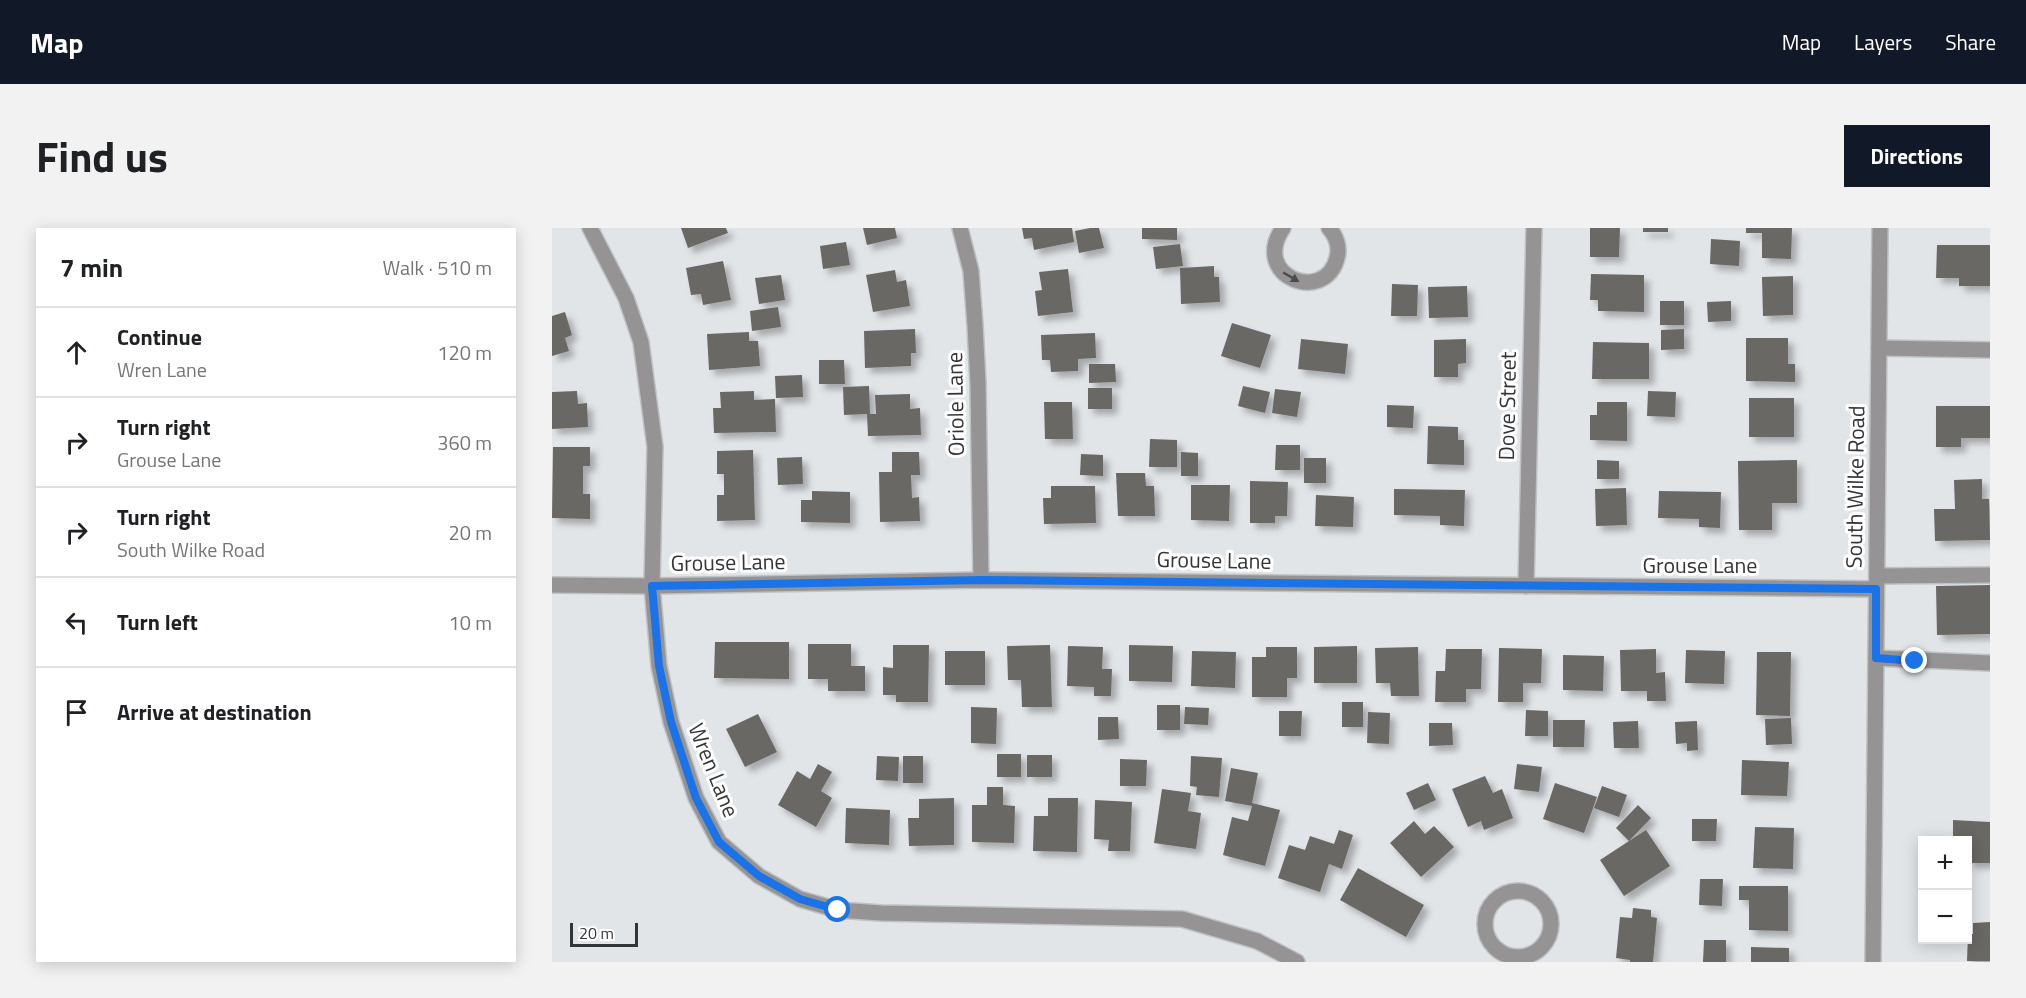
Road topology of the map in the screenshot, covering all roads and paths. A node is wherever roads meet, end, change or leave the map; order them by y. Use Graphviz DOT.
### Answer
graph roads {
  1 [pos="590,228"];
  2 [pos="960,228"];
  3 [pos="1283,228"];
  4 [pos="1534,228"];
  5 [pos="1880,228"];
  6 [pos="1331,229"];
  7 [pos="1879,348"];
  8 [pos="1990,350"];
  9 [pos="1990,575"];
  10 [pos="981,580"];
  11 [pos="1877,582"];
  12 [pos="552,585"];
  13 [pos="652,586"];
  14 [pos="1526,586"];
  15 [pos="1876,658"];
  16 [pos="1990,663"];
  17 [pos="1498,951"];
  18 [pos="1298,962"];
  19 [pos="1486,962"];
  20 [pos="1873,962"];
  1 -- 13 [label="street, Wren Lane"];
  2 -- 10 [label="street, Oriole Lane"];
  3 -- 6 [label="street, one-way"];
  4 -- 14 [label="street, Dove Street"];
  5 -- 7 [label="street, South Wilke Road"];
  7 -- 8 [label="street"];
  7 -- 11 [label="street, South Wilke Road"];
  9 -- 11 [label="street, Grouse Lane"];
  10 -- 13 [label="street, Grouse Lane"];
  10 -- 14 [label="street, Grouse Lane"];
  11 -- 14 [label="street, Grouse Lane"];
  11 -- 15 [label="street, South Wilke Road"];
  12 -- 13 [label="street, Grouse Lane"];
  13 -- 18 [label="street, Wren Lane"];
  15 -- 16 [label="street"];
  15 -- 20 [label="street, South Wilke Road"];
  17 -- 17 [label="street"];
  17 -- 19 [label="street"];
}
